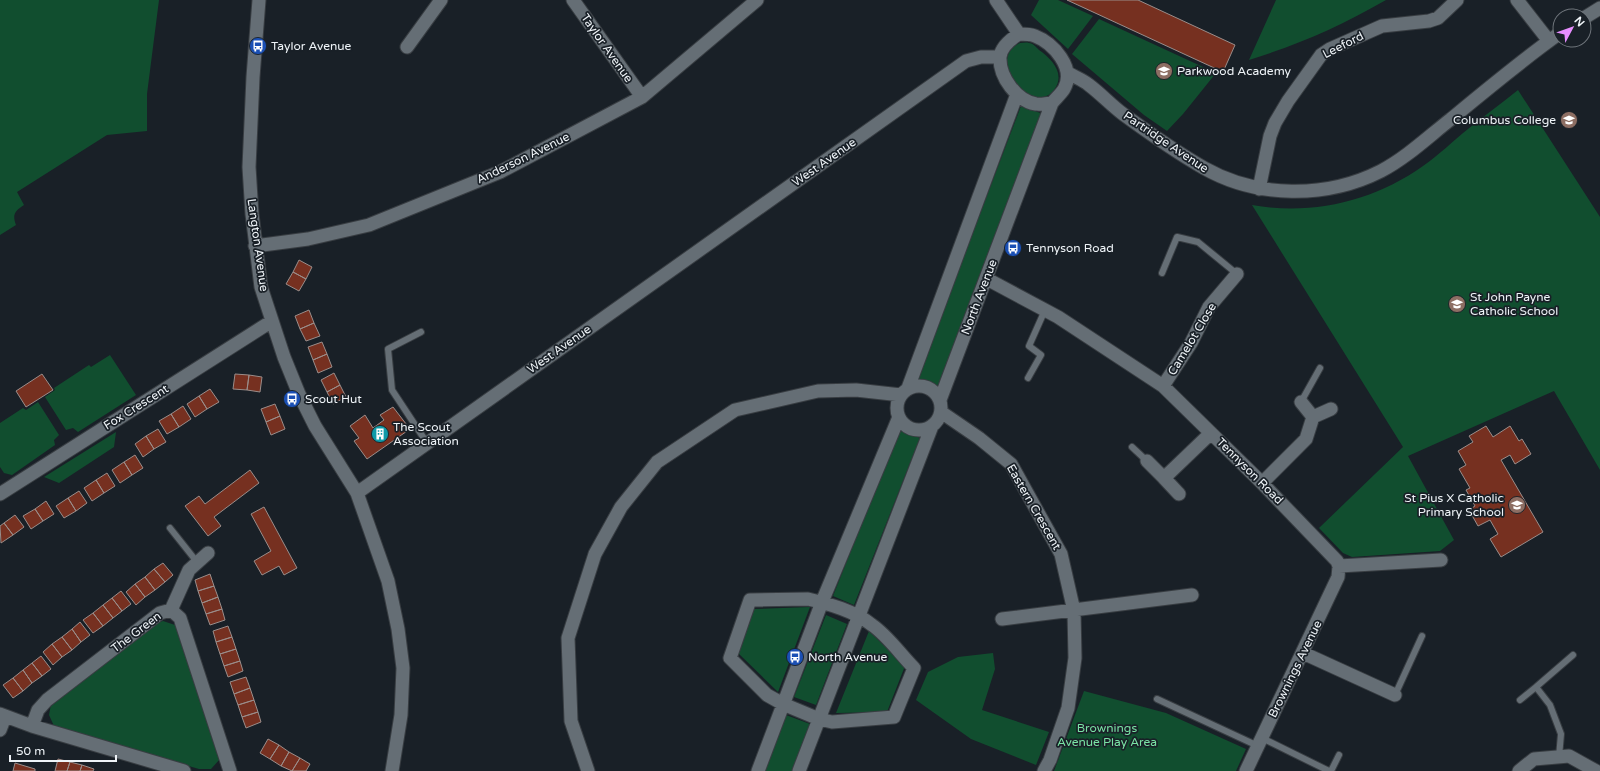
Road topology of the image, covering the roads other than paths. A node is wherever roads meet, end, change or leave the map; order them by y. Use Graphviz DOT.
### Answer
graph roads {
  1 [pos="259,0"];
  2 [pos="441,0"];
  3 [pos="573,0"];
  4 [pos="757,0"];
  5 [pos="996,0"];
  6 [pos="1457,0"];
  7 [pos="1517,0"];
  8 [pos="1019,34"];
  9 [pos="1552,39"];
  10 [pos="1549,41"];
  11 [pos="407,47"];
  12 [pos="1000,57"];
  13 [pos="1068,73"];
  14 [pos="1017,94"];
  15 [pos="642,97"];
  16 [pos="1052,103"];
  17 [pos="1259,189"];
  18 [pos="255,246"];
  19 [pos="1162,273"];
  20 [pos="1237,274"];
  21 [pos="986,279"];
  22 [pos="1045,310"];
  23 [pos="272,321"];
  24 [pos="421,332"];
  25 [pos="1320,368"];
  26 [pos="1028,378"];
  27 [pos="1163,386"];
  28 [pos="904,392"];
  29 [pos="1301,402"];
  30 [pos="940,406"];
  31 [pos="1332,409"];
  32 [pos="898,417"];
  33 [pos="1313,417"];
  34 [pos="932,426"];
  35 [pos="1211,433"];
  36 [pos="427,443"];
  37 [pos="1132,446"];
  38 [pos="1147,462"];
  39 [pos="1164,478"];
  40 [pos="1262,482"];
  41 [pos="357,492"];
  42 [pos="0,494"];
  43 [pos="1179,494"];
  44 [pos="170,528"];
  45 [pos="208,553"];
  46 [pos="1441,560"];
  47 [pos="197,562"];
  48 [pos="1338,566"];
  49 [pos="1192,595"];
  50 [pos="822,602"];
  51 [pos="171,610"];
  52 [pos="1074,610"];
  53 [pos="858,616"];
  54 [pos="1002,619"];
  55 [pos="1422,636"];
  56 [pos="1303,653"];
  57 [pos="1573,655"];
  58 [pos="1536,686"];
  59 [pos="1395,695"];
  60 [pos="1157,699"];
  61 [pos="1520,700"];
  62 [pos="783,704"];
  63 [pos="3,716"];
  64 [pos="819,719"];
  65 [pos="32,726"];
  66 [pos="0,730"];
  67 [pos="1260,742"];
  68 [pos="1339,755"];
  69 [pos="1559,757"];
  70 [pos="184,771"];
  71 [pos="230,771"];
  72 [pos="392,771"];
  73 [pos="588,771"];
  74 [pos="758,771"];
  75 [pos="799,771"];
  76 [pos="1044,771"];
  77 [pos="1246,771"];
  78 [pos="1330,771"];
  79 [pos="1519,771"];
  80 [pos="1596,771"];
  1 -- 18 [label="street, Langton Avenue"];
  2 -- 11 [label="street"];
  3 -- 15 [label="street, Taylor Avenue"];
  4 -- 15 [label="street, Anderson Avenue"];
  5 -- 8 [label="street"];
  6 -- 17 [label="street, Leeford"];
  7 -- 10 [label="street"];
  8 -- 12 [label="street"];
  8 -- 13 [label="street"];
  9 -- 10 [label="street, Partridge Avenue"];
  10 -- 17 [label="street, Partridge Avenue"];
  12 -- 14 [label="street"];
  12 -- 36 [label="street, West Avenue"];
  13 -- 16 [label="street"];
  13 -- 17 [label="street, Partridge Avenue"];
  14 -- 16 [label="street"];
  14 -- 28 [label="street"];
  15 -- 18 [label="street, Anderson Avenue"];
  16 -- 21 [label="street, North Avenue"];
  18 -- 23 [label="street, Langton Avenue"];
  19 -- 20 [label="lane"];
  20 -- 27 [label="street, Camelot Close"];
  21 -- 22 [label="street, Tennyson Road"];
  21 -- 30 [label="street, North Avenue"];
  22 -- 26 [label="lane"];
  22 -- 27 [label="street, Tennyson Road"];
  23 -- 41 [label="street, Langton Avenue"];
  23 -- 42 [label="street, Fox Crescent"];
  24 -- 36 [label="lane"];
  25 -- 29 [label="lane"];
  27 -- 35 [label="street, Tennyson Road"];
  28 -- 30 [label="street"];
  28 -- 32 [label="street"];
  28 -- 73 [label="street"];
  29 -- 33 [label="street"];
  30 -- 34 [label="street, North Avenue"];
  30 -- 52 [label="street, Eastern Crescent"];
  31 -- 33 [label="street"];
  32 -- 34 [label="street"];
  32 -- 50 [label="street"];
  33 -- 40 [label="street"];
  34 -- 53 [label="street, North Avenue"];
  35 -- 39 [label="street"];
  35 -- 40 [label="street, Tennyson Road"];
  36 -- 41 [label="street, West Avenue"];
  37 -- 38 [label="lane"];
  38 -- 39 [label="street"];
  39 -- 43 [label="street"];
  40 -- 48 [label="street, Tennyson Road"];
  41 -- 72 [label="street"];
  44 -- 47 [label="lane"];
  45 -- 47 [label="street"];
  46 -- 48 [label="street"];
  47 -- 51 [label="street"];
  48 -- 56 [label="street, Brownings Avenue"];
  49 -- 52 [label="street"];
  50 -- 53 [label="street"];
  50 -- 62 [label="street"];
  50 -- 62 [label="street"];
  51 -- 65 [label="street, The Green"];
  51 -- 71 [label="street, The Green"];
  52 -- 54 [label="street"];
  52 -- 76 [label="street, Eastern Crescent"];
  53 -- 64 [label="street, North Avenue"];
  53 -- 64 [label="street"];
  55 -- 59 [label="lane"];
  56 -- 59 [label="street"];
  56 -- 67 [label="street, Brownings Avenue"];
  57 -- 58 [label="lane"];
  58 -- 61 [label="lane"];
  58 -- 69 [label="lane"];
  60 -- 67 [label="lane"];
  62 -- 64 [label="street"];
  62 -- 74 [label="street"];
  63 -- 65 [label="street"];
  63 -- 66 [label="street"];
  64 -- 75 [label="street, North Avenue"];
  65 -- 70 [label="street"];
  67 -- 77 [label="street, Brownings Avenue"];
  67 -- 78 [label="lane"];
  68 -- 78 [label="lane"];
  69 -- 79 [label="street"];
  69 -- 80 [label="street"];
}
